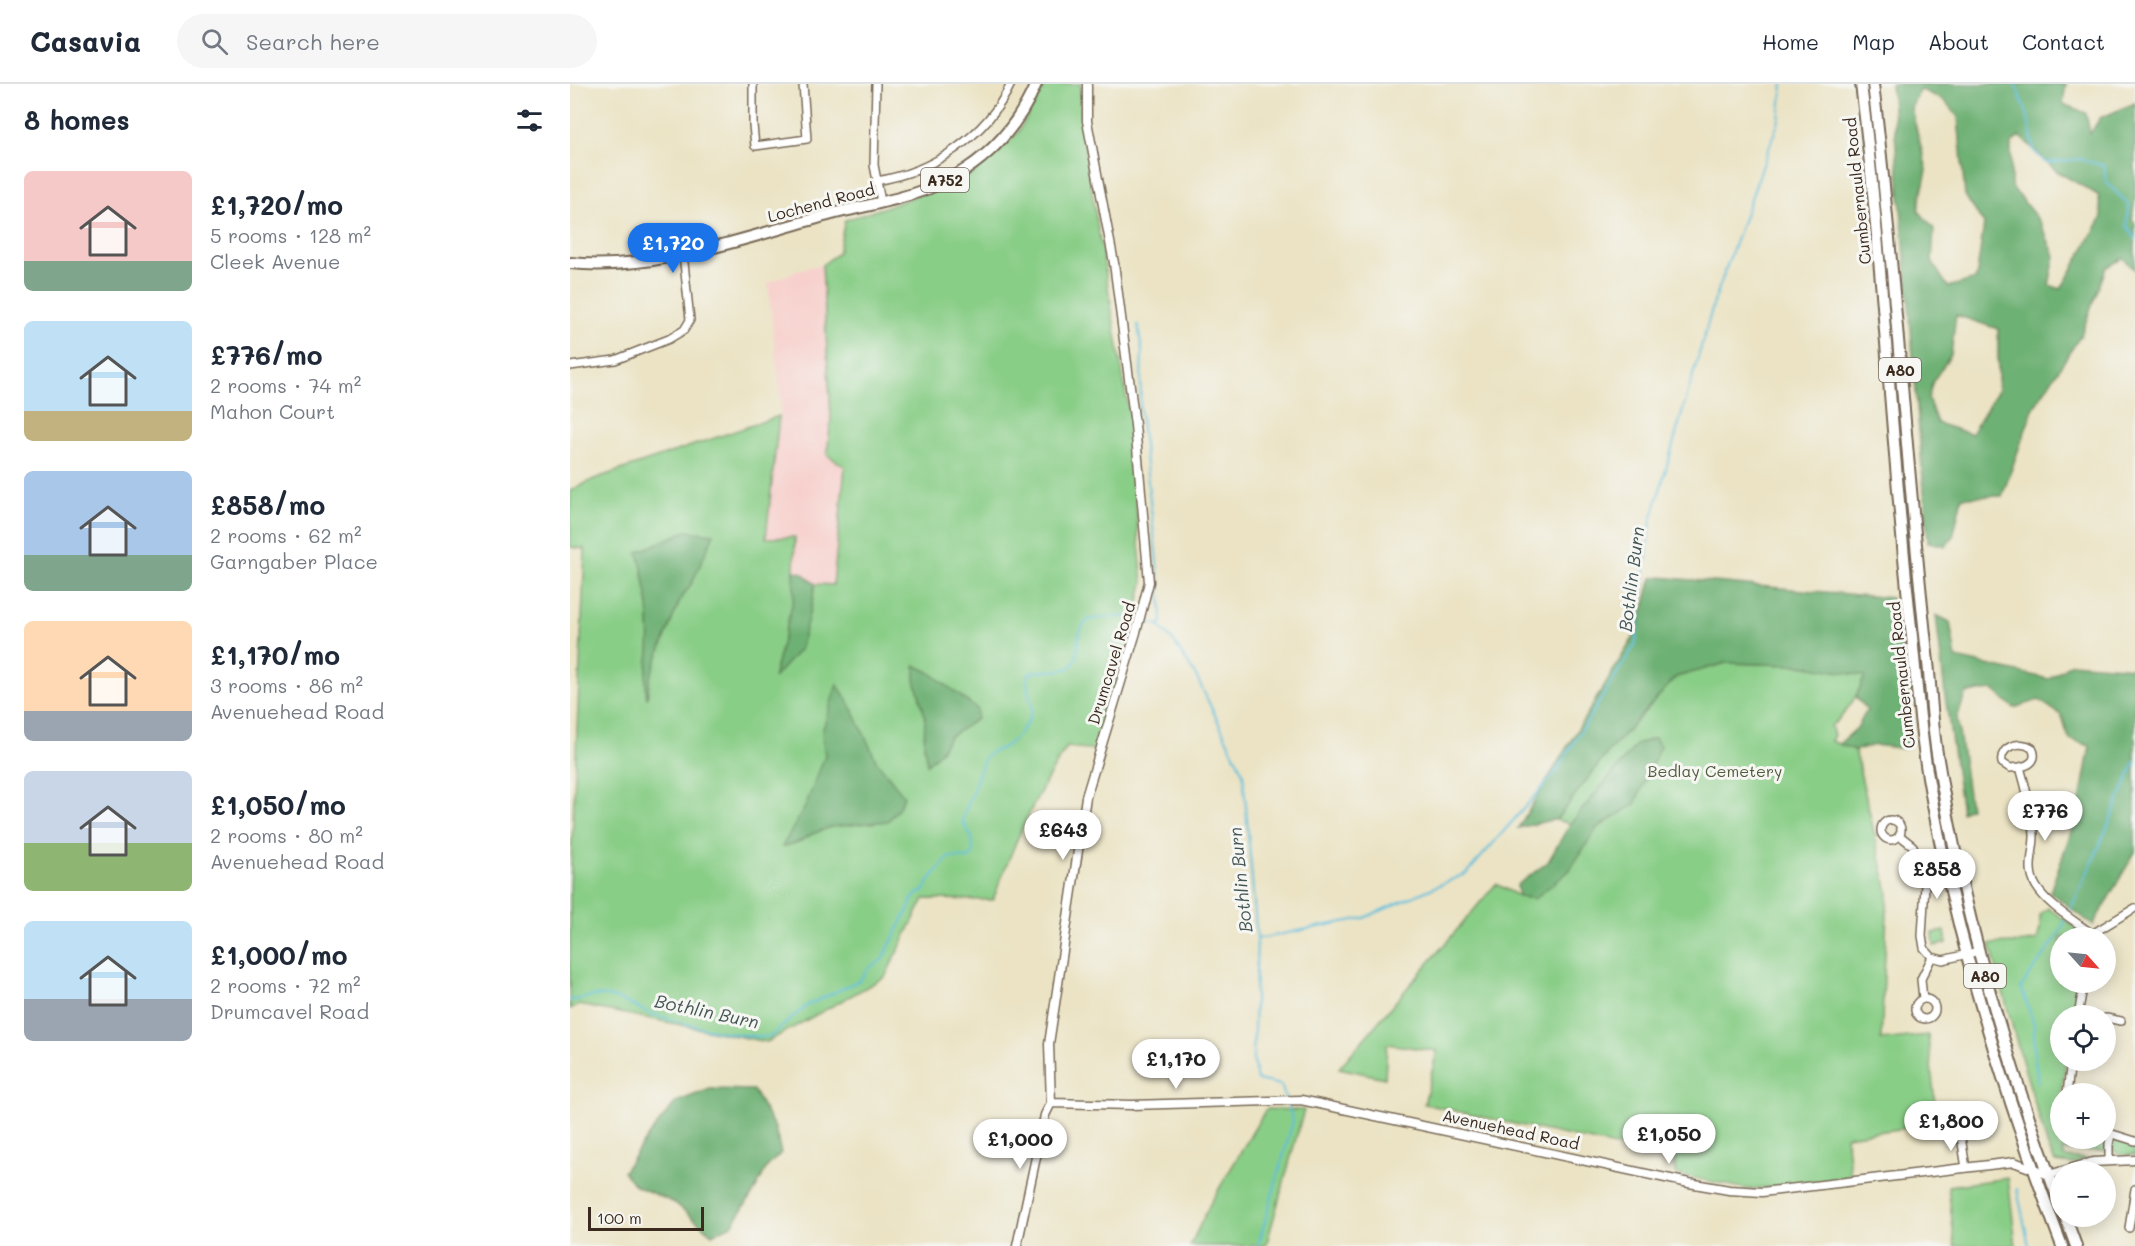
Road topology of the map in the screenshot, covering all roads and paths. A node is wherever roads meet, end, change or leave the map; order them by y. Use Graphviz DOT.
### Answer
graph roads {
  1 [pos="753,84"];
  2 [pos="803,84"];
  3 [pos="876,84"];
  4 [pos="1011,84"];
  5 [pos="1036,84"];
  6 [pos="1087,84"];
  7 [pos="1861,84"];
  8 [pos="1873,84"];
  9 [pos="876,181"];
  10 [pos="881,202"];
  11 [pos="683,254"];
  12 [pos="570,262"];
  13 [pos="570,366"];
  14 [pos="2020,767"];
  15 [pos="1899,835"];
  16 [pos="2135,908"];
  17 [pos="2083,927"];
  18 [pos="2106,927"];
  19 [pos="1979,951"];
  20 [pos="1967,954"];
  21 [pos="1932,957"];
  22 [pos="1923,999"];
  23 [pos="2116,1020"];
  24 [pos="2121,1021"];
  25 [pos="1051,1102"];
  26 [pos="1960,1131"];
  27 [pos="2116,1135"];
  28 [pos="2135,1141"];
  29 [pos="2109,1149"];
  30 [pos="2135,1160"];
  31 [pos="2109,1161"];
  32 [pos="1966,1168"];
  33 [pos="2034,1169"];
  34 [pos="2049,1175"];
  35 [pos="2135,1189"];
  36 [pos="2069,1227"];
  37 [pos="2129,1228"];
  38 [pos="1017,1246"];
  39 [pos="2062,1246"];
  40 [pos="2076,1246"];
  1 -- 2 [label="street"];
  3 -- 9 [label="street"];
  4 -- 9 [label="street"];
  5 -- 10 [label="main road, Lochend Road / A752"];
  6 -- 25 [label="street, Drumcavel Road"];
  7 -- 20 [label="main road, Cumbernauld Road / A80"];
  8 -- 19 [label="main road, Cumbernauld Road / A80"];
  9 -- 10 [label="street"];
  10 -- 11 [label="main road, Lochend Road / A752"];
  11 -- 12 [label="main road, Lochend Road / A752"];
  11 -- 13 [label="street"];
  14 -- 14 [label="street"];
  14 -- 17 [label="street"];
  15 -- 21 [label="street"];
  16 -- 18 [label="street"];
  19 -- 20 [label="street"];
  19 -- 34 [label="main road, Cumbernauld Road / A80"];
  20 -- 21 [label="street"];
  20 -- 33 [label="main road, Cumbernauld Road / A80"];
  21 -- 22 [label="street"];
  23 -- 24 [label="street"];
  25 -- 32 [label="street, Avenuehead Road"];
  25 -- 38 [label="street, Drumcavel Road"];
  26 -- 32 [label="street"];
  27 -- 28 [label="street"];
  29 -- 31 [label="street"];
  30 -- 31 [label="street"];
  32 -- 33 [label="street, Avenuehead Road"];
  33 -- 34 [label="street, Avenuehead Road"];
  33 -- 39 [label="main road, Cumbernauld Road / A80"];
  35 -- 37 [label="street"];
  36 -- 40 [label="main road"];
}
